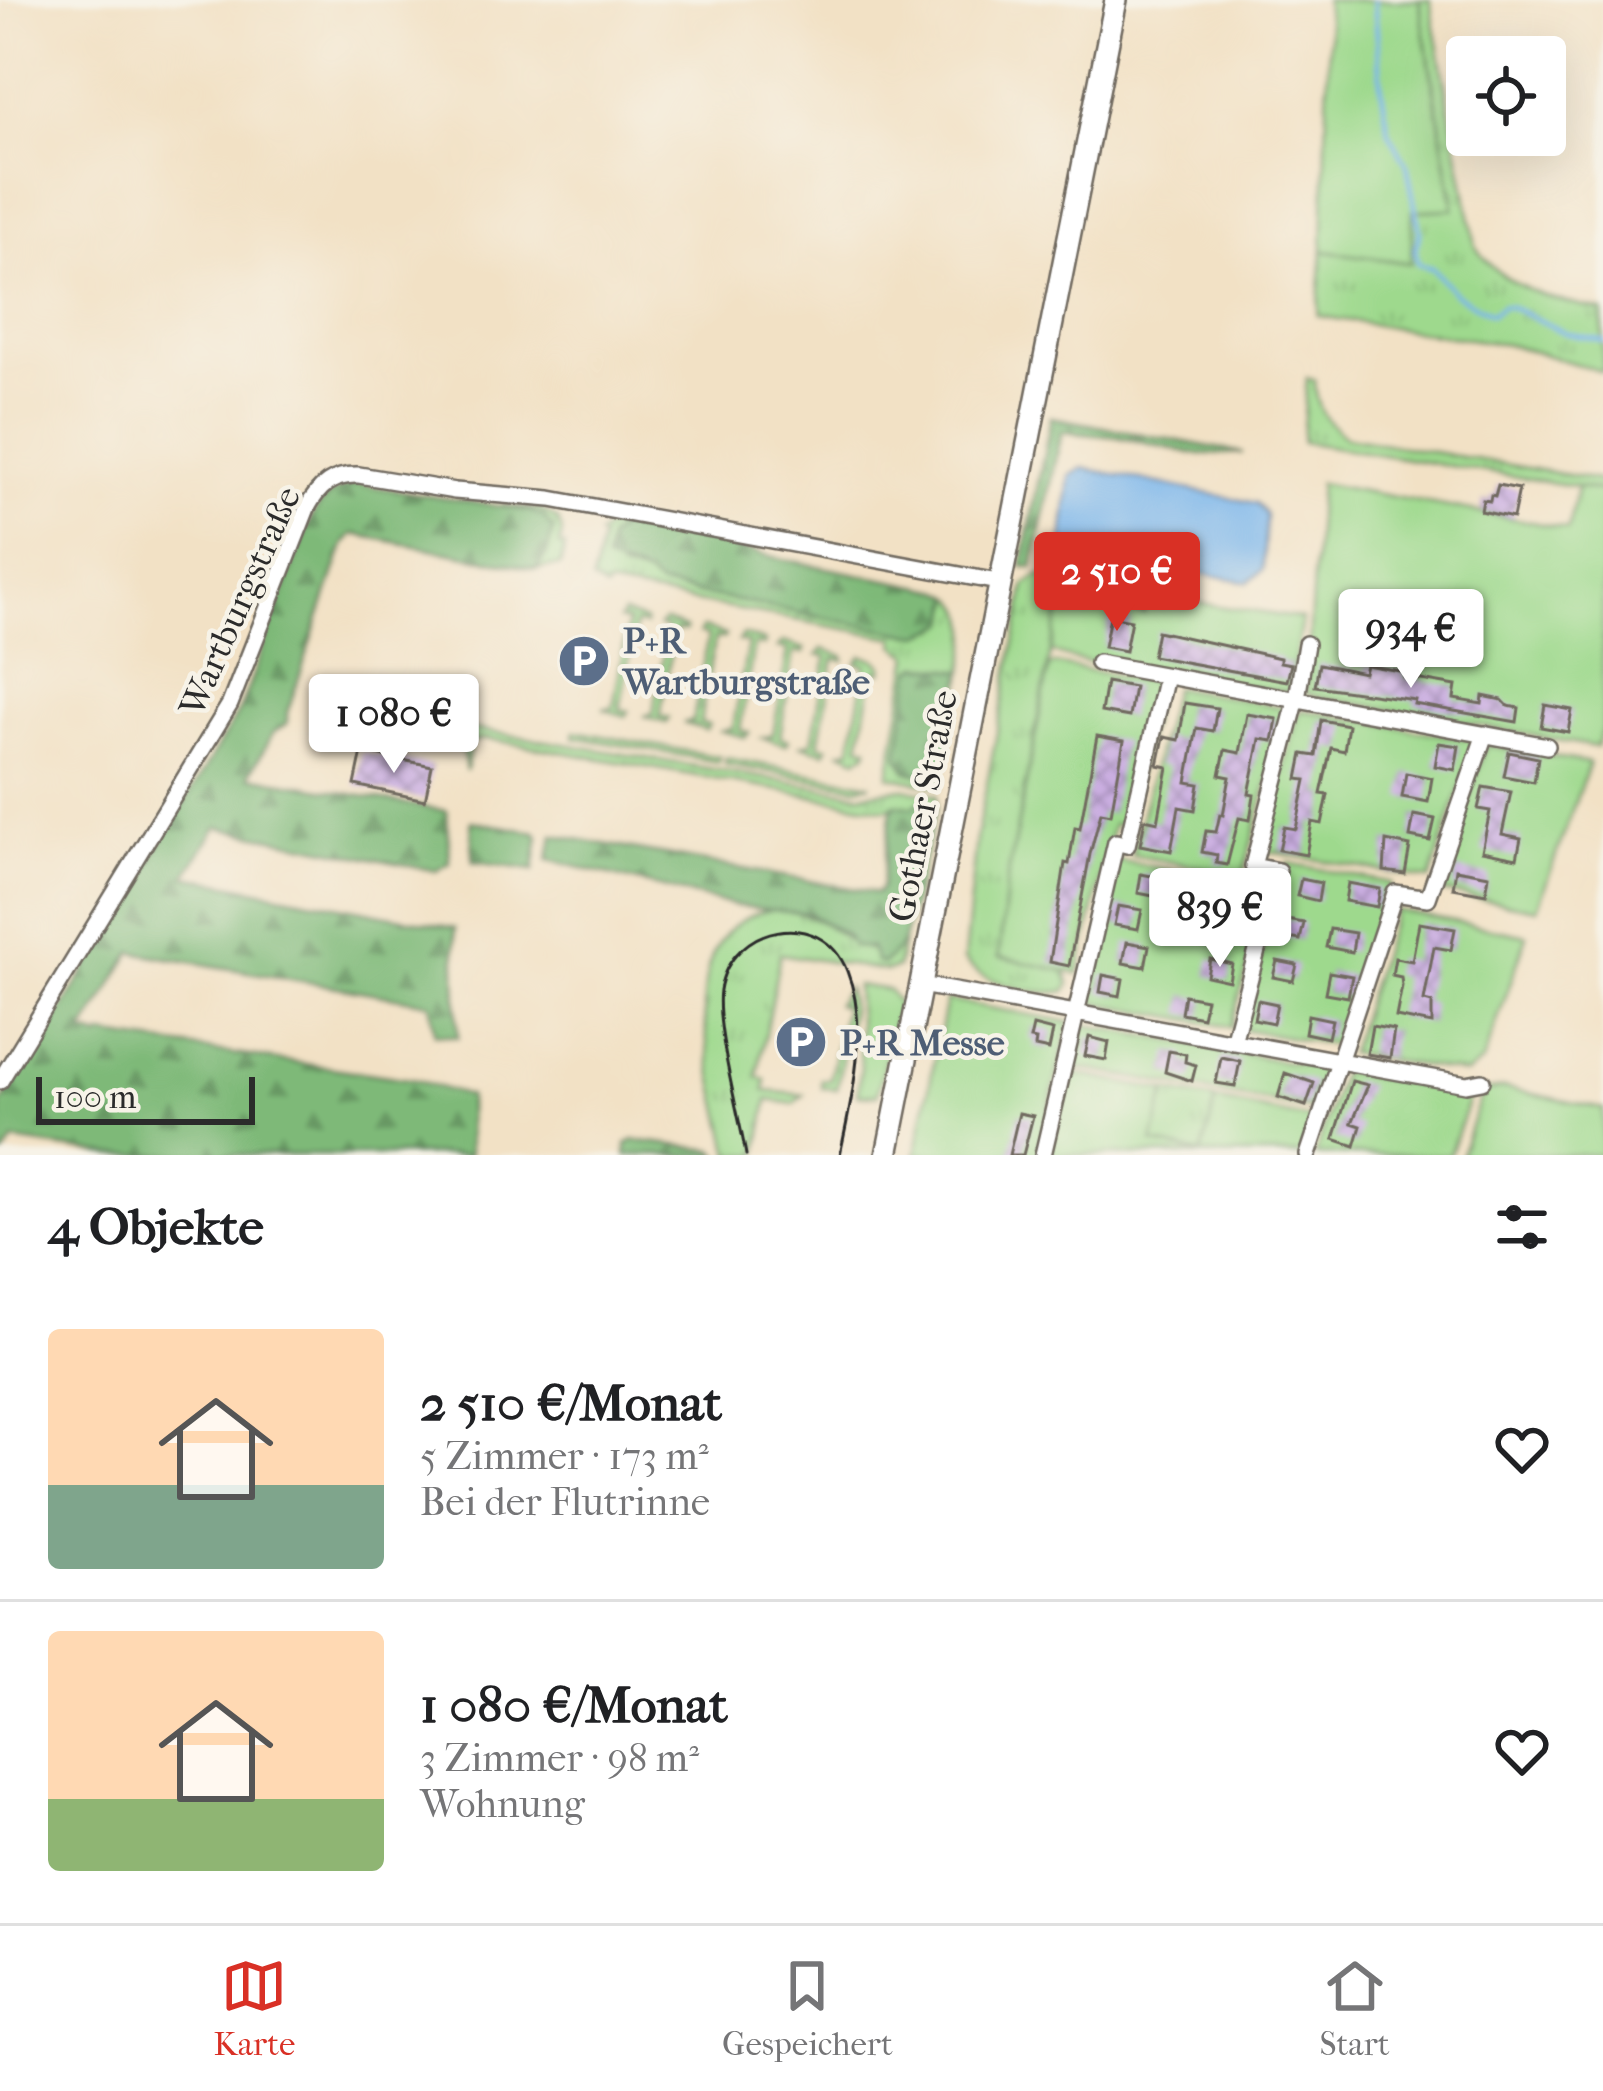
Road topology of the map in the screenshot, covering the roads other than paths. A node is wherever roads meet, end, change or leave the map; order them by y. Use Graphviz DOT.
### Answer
graph roads {
  1 [pos="1116,0"];
  2 [pos="998,582"];
  3 [pos="1306,644"];
  4 [pos="1098,663"];
  5 [pos="1166,676"];
  6 [pos="1297,698"];
  7 [pos="1485,734"];
  8 [pos="1547,746"];
  9 [pos="921,986"];
  10 [pos="1076,1014"];
  11 [pos="1233,1042"];
  12 [pos="1339,1061"];
  13 [pos="0,1081"];
  14 [pos="1482,1081"];
  15 [pos="887,1155"];
  16 [pos="1043,1155"];
  17 [pos="1308,1155"];
  1 -- 2 [label="main road, Gothaer Straße"];
  2 -- 9 [label="main road, Gothaer Straße"];
  2 -- 13 [label="street, Wartburgstraße"];
  3 -- 6 [label="street"];
  4 -- 5 [label="street"];
  5 -- 6 [label="street"];
  5 -- 10 [label="street"];
  6 -- 7 [label="street"];
  6 -- 11 [label="street"];
  7 -- 8 [label="street"];
  7 -- 12 [label="street"];
  9 -- 10 [label="street"];
  9 -- 15 [label="main road, Gothaer Straße"];
  10 -- 11 [label="street"];
  10 -- 16 [label="street"];
  11 -- 12 [label="street"];
  12 -- 14 [label="street"];
  12 -- 17 [label="street"];
}
